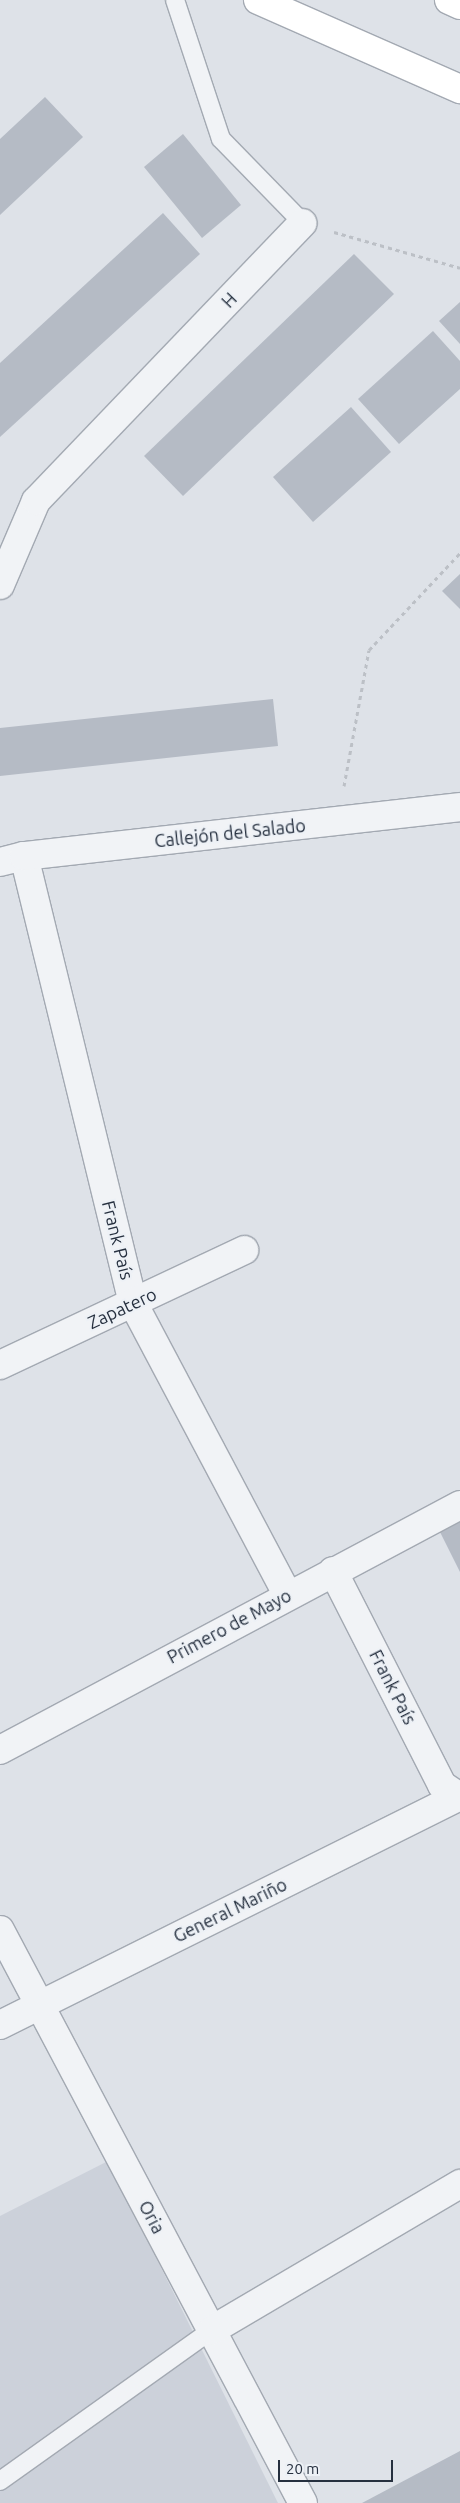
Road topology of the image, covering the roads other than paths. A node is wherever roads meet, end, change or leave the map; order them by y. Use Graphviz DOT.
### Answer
graph roads {
  1 [pos="175,0"];
  2 [pos="258,0"];
  3 [pos="449,0"];
  4 [pos="460,5"];
  5 [pos="460,89"];
  6 [pos="303,224"];
  7 [pos="0,585"];
  8 [pos="460,807"];
  9 [pos="12,859"];
  10 [pos="244,1250"];
  11 [pos="133,1303"];
  12 [pos="0,1365"];
  13 [pos="460,1505"];
  14 [pos="333,1571"];
  15 [pos="287,1594"];
  16 [pos="0,1750"];
  17 [pos="460,1796"];
  18 [pos="0,1930"];
  19 [pos="39,2005"];
  20 [pos="0,2025"];
  21 [pos="460,2184"];
  22 [pos="212,2330"];
  23 [pos="0,2481"];
  24 [pos="303,2503"];
  1 -- 6 [label="lane"];
  2 -- 5 [label="highway"];
  3 -- 4 [label="highway"];
  6 -- 7 [label="street, H"];
  8 -- 9 [label="street, Callejón del Salado"];
  9 -- 11 [label="street, Frank País"];
  10 -- 11 [label="street, Zapatero"];
  11 -- 12 [label="street, Zapatero"];
  11 -- 15 [label="street, Frank País"];
  13 -- 14 [label="street, Primero de Mayo"];
  14 -- 15 [label="street, Primero de Mayo"];
  14 -- 17 [label="street, Frank País"];
  15 -- 16 [label="street, Primero de Mayo"];
  17 -- 19 [label="street, General Mariño"];
  18 -- 19 [label="street, Oria"];
  19 -- 20 [label="street, General Mariño"];
  19 -- 22 [label="street, Oria"];
  21 -- 22 [label="street"];
  22 -- 23 [label="lane"];
  22 -- 24 [label="street, Oria"];
}
